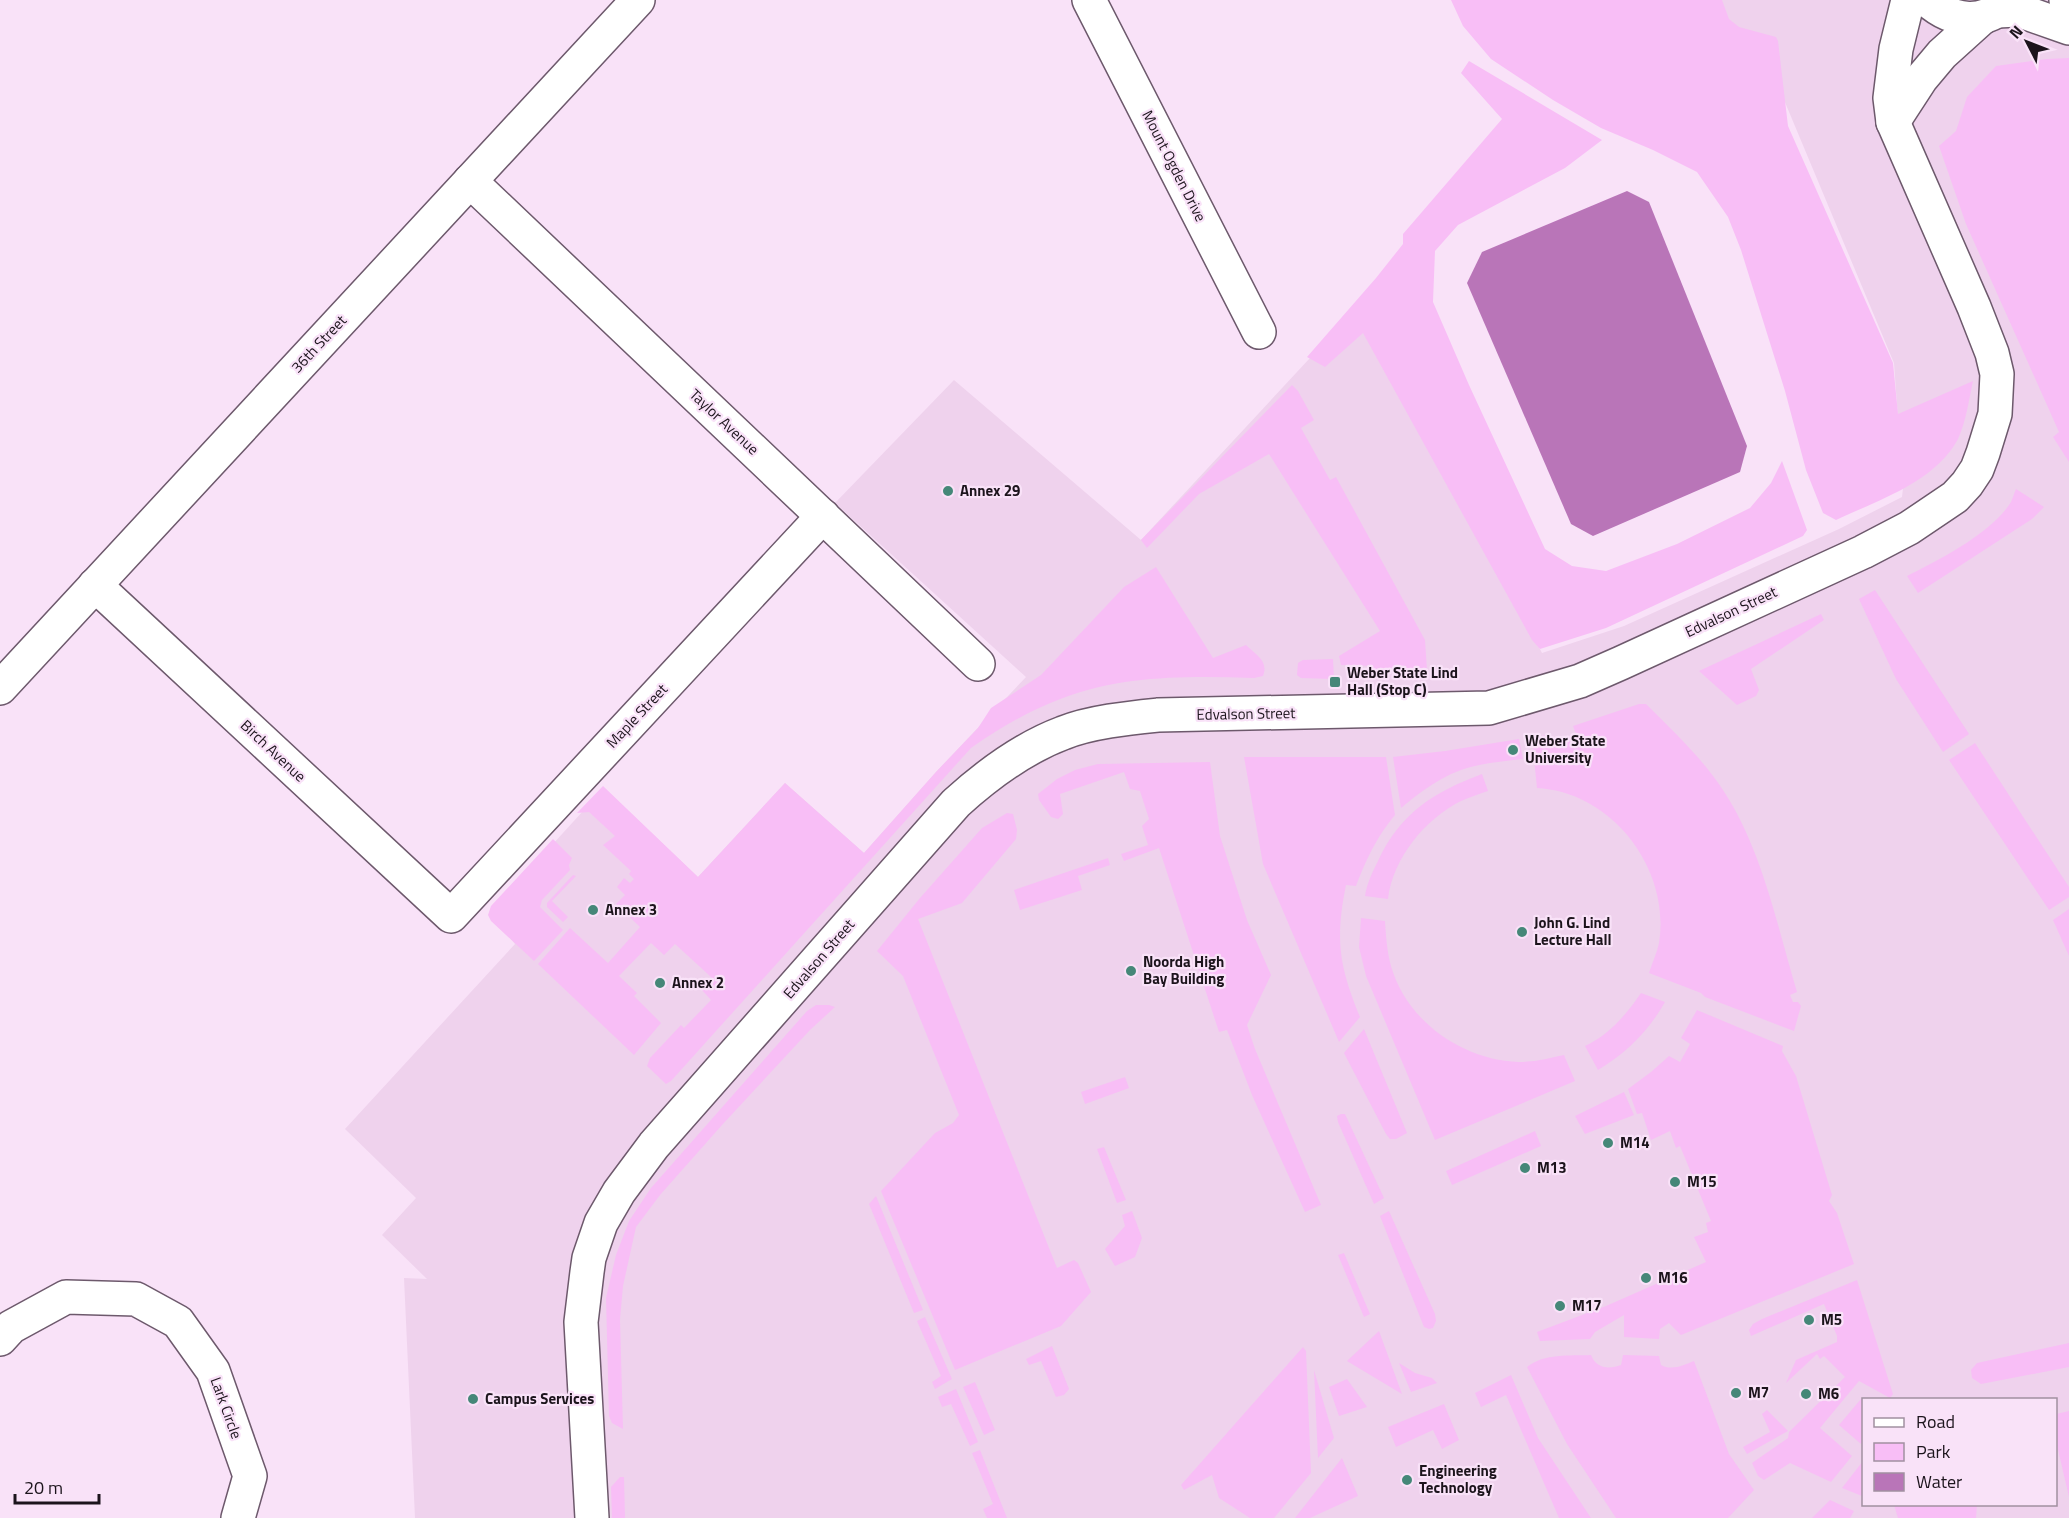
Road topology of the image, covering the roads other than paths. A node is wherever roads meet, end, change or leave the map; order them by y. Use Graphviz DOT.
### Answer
graph roads {
  1 [pos="638,0"];
  2 [pos="1089,0"];
  3 [pos="1908,0"];
  4 [pos="1927,0"];
  5 [pos="1996,10"];
  6 [pos="2069,28"];
  7 [pos="1893,122"];
  8 [pos="470,181"];
  9 [pos="1259,332"];
  10 [pos="823,516"];
  11 [pos="95,585"];
  12 [pos="978,664"];
  13 [pos="0,688"];
  14 [pos="451,916"];
  15 [pos="0,1339"];
  16 [pos="238,1518"];
  17 [pos="592,1518"];
  1 -- 8 [label="street, 36th Street"];
  2 -- 9 [label="street, Mount Ogden Drive"];
  3 -- 7 [label="street, Edvalson Street"];
  4 -- 5 [label="street"];
  5 -- 6 [label="street"];
  5 -- 7 [label="street"];
  7 -- 17 [label="street, Edvalson Street"];
  8 -- 10 [label="street, Taylor Avenue"];
  8 -- 11 [label="street, 36th Street"];
  10 -- 12 [label="street, Taylor Avenue"];
  10 -- 14 [label="street, Maple Street"];
  11 -- 13 [label="street, 36th Street"];
  11 -- 14 [label="street, Birch Avenue"];
  15 -- 16 [label="street, Lark Circle"];
}
